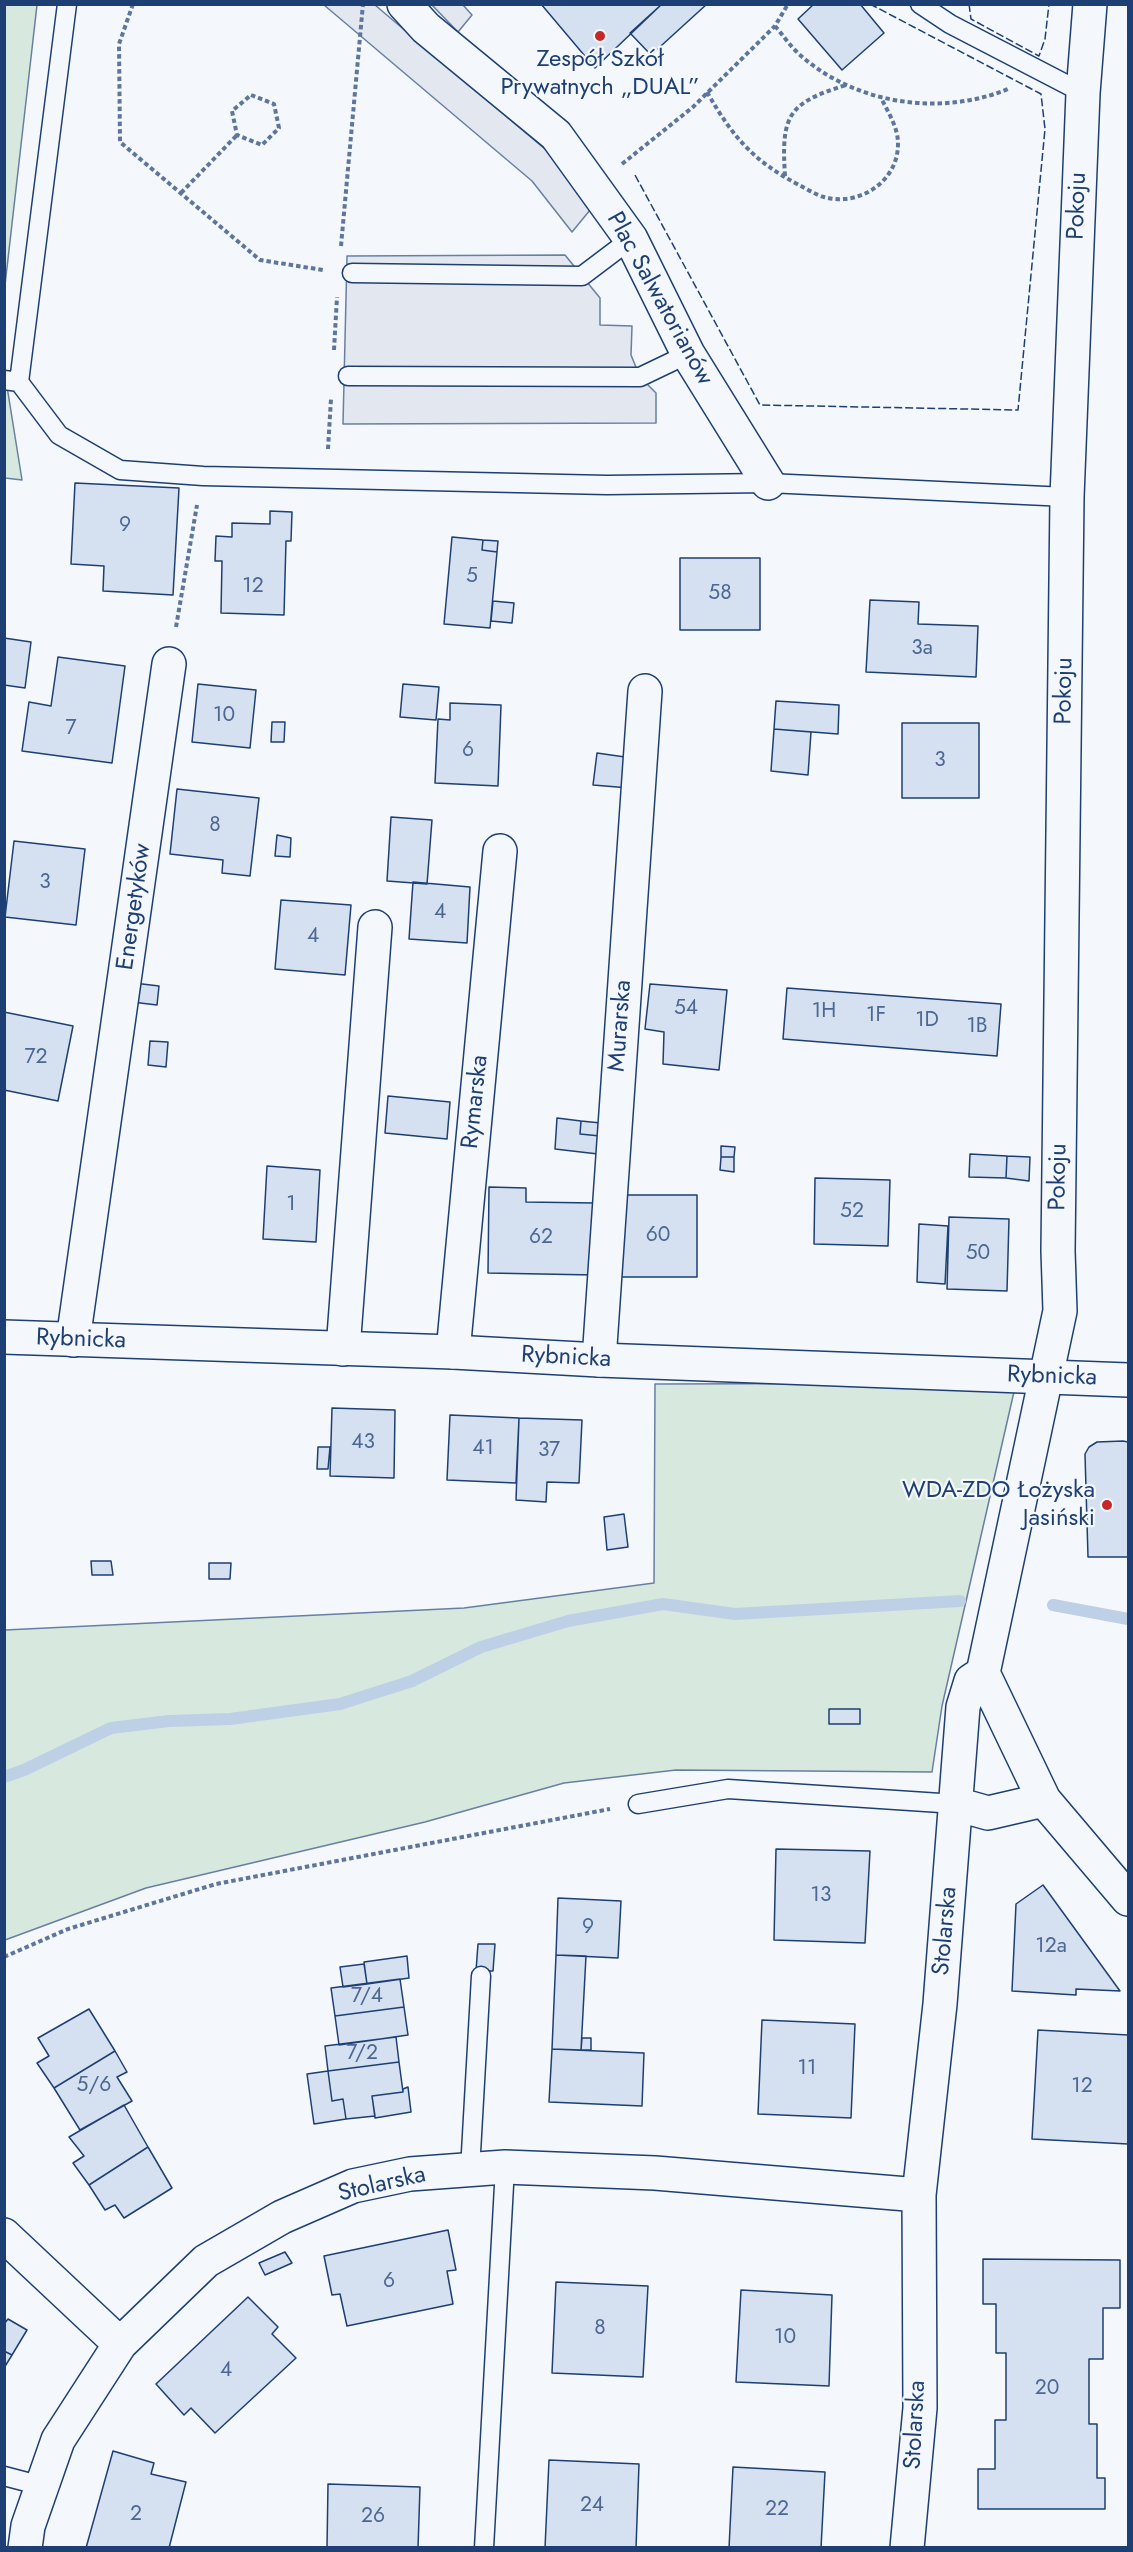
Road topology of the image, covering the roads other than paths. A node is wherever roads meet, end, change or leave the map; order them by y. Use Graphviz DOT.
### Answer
graph roads {
  1 [pos="67,4"];
  2 [pos="404,4"];
  3 [pos="920,4"];
  4 [pos="1090,4"];
  5 [pos="1083,93"];
  6 [pos="631,239"];
  7 [pos="352,273"];
  8 [pos="688,354"];
  9 [pos="348,376"];
  10 [pos="12,381"];
  11 [pos="768,483"];
  12 [pos="1067,497"];
  13 [pos="169,664"];
  14 [pos="645,691"];
  15 [pos="500,851"];
  16 [pos="375,927"];
  17 [pos="4,1337"];
  18 [pos="73,1340"];
  19 [pos="343,1348"];
  20 [pos="453,1352"];
  21 [pos="598,1360"];
  22 [pos="1045,1377"];
  23 [pos="1128,1380"];
  24 [pos="983,1673"];
  25 [pos="1044,1800"];
  26 [pos="638,1804"];
  27 [pos="956,1804"];
  28 [pos="1128,1899"];
  29 [pos="481,1976"];
  30 [pos="505,2167"];
  31 [pos="470,2170"];
  32 [pos="919,2195"];
  33 [pos="4,2235"];
  34 [pos="120,2344"];
  35 [pos="4,2476"];
  36 [pos="42,2487"];
  37 [pos="25,2547"];
  38 [pos="484,2547"];
  39 [pos="907,2547"];
  1 -- 10 [label="lane"];
  2 -- 6 [label="street, Plac Salwatorianów"];
  3 -- 5 [label="lane"];
  4 -- 5 [label="street, Pokoju"];
  5 -- 12 [label="street, Pokoju"];
  6 -- 7 [label="lane"];
  6 -- 8 [label="street, Plac Salwatorianów"];
  8 -- 9 [label="lane"];
  8 -- 11 [label="street, Plac Salwatorianów"];
  10 -- 11 [label="lane"];
  11 -- 12 [label="lane"];
  12 -- 22 [label="street, Pokoju"];
  13 -- 18 [label="street, Energetyków"];
  14 -- 21 [label="street, Murarska"];
  15 -- 20 [label="street, Rymarska"];
  16 -- 19 [label="street"];
  17 -- 18 [label="street, Rybnicka"];
  18 -- 19 [label="street, Rybnicka"];
  19 -- 20 [label="street, Rybnicka"];
  20 -- 21 [label="street, Rybnicka"];
  21 -- 22 [label="street, Rybnicka"];
  22 -- 23 [label="street, Rybnicka"];
  22 -- 24 [label="street, Stolarska"];
  24 -- 25 [label="street"];
  24 -- 27 [label="street, Stolarska"];
  25 -- 27 [label="street"];
  25 -- 28 [label="street"];
  26 -- 27 [label="lane"];
  27 -- 32 [label="street, Stolarska"];
  29 -- 31 [label="lane"];
  30 -- 31 [label="street, Stolarska"];
  30 -- 32 [label="street, Stolarska"];
  30 -- 38 [label="lane"];
  31 -- 34 [label="street, Stolarska"];
  32 -- 39 [label="street, Stolarska"];
  33 -- 34 [label="street"];
  34 -- 36 [label="street, Stolarska"];
  35 -- 36 [label="lane"];
  36 -- 37 [label="street, Stolarska"];
}
